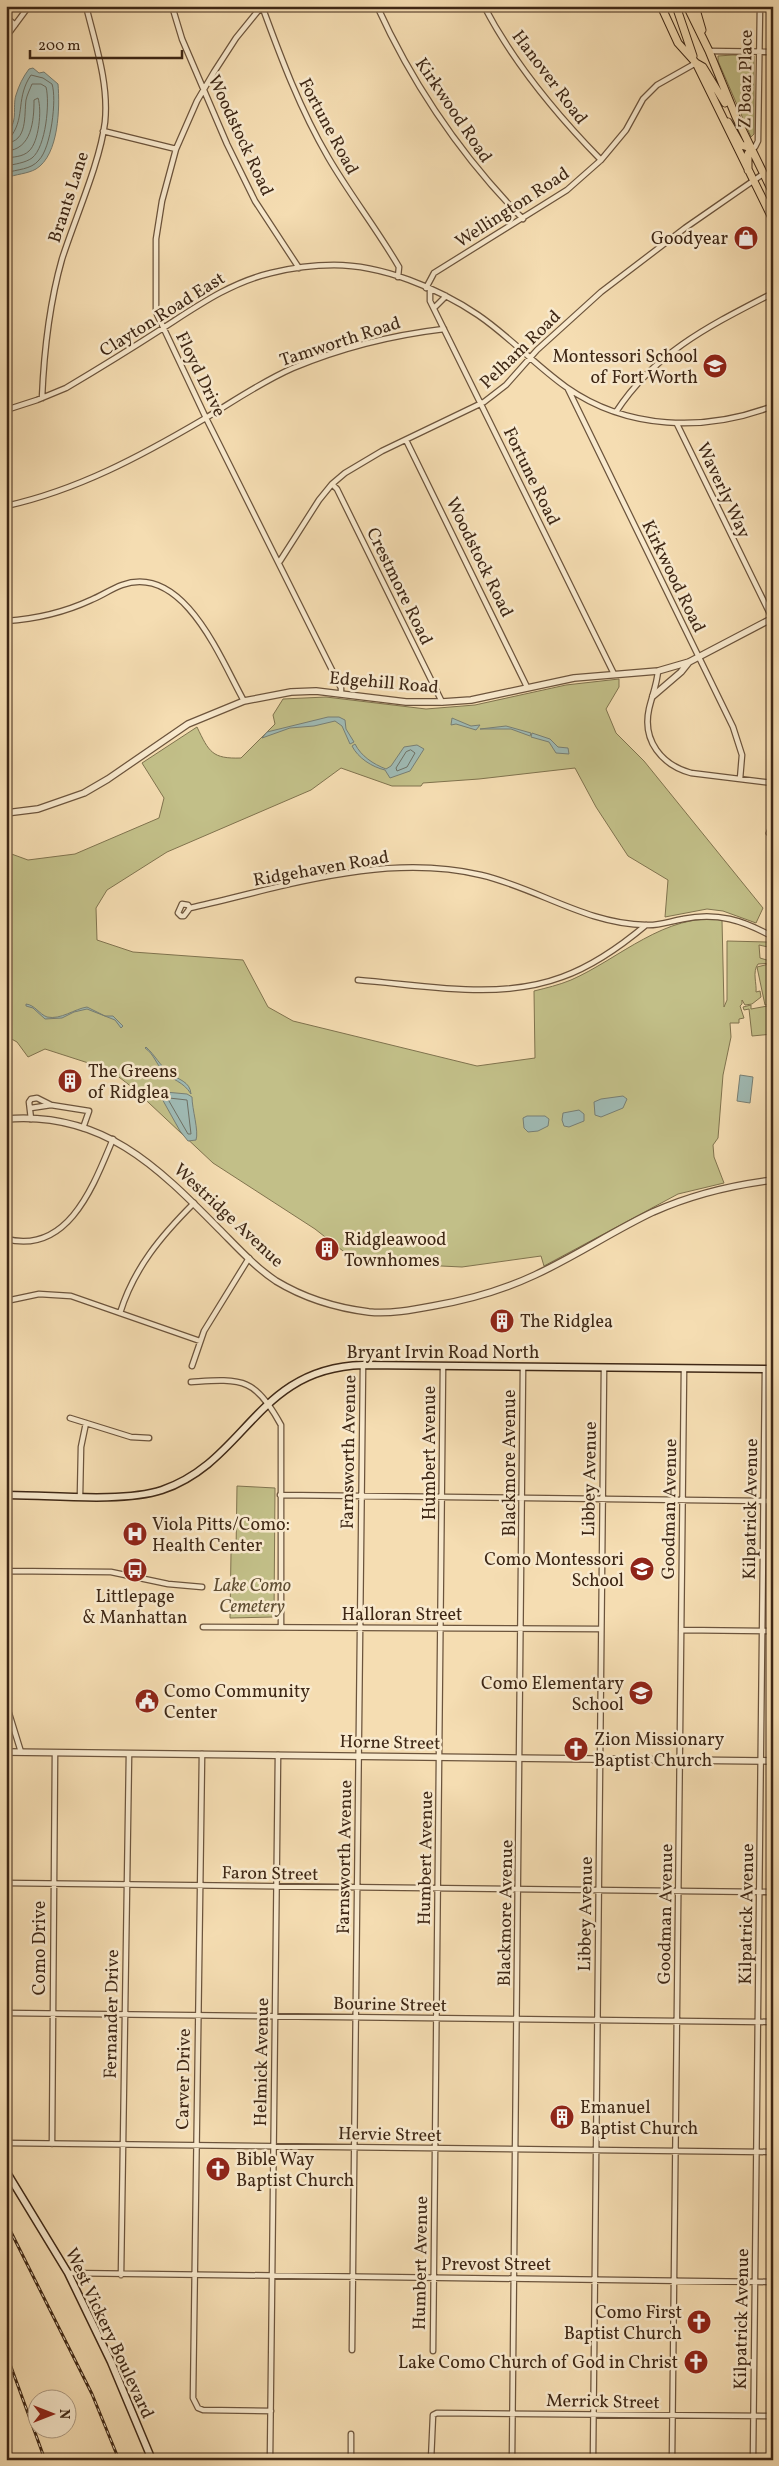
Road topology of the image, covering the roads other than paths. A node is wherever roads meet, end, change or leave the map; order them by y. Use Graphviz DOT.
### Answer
graph roads {
  1 [pos="29,6"];
  2 [pos="86,6"];
  3 [pos="172,6"];
  4 [pos="262,6"];
  5 [pos="377,6"];
  6 [pos="484,6"];
  7 [pos="661,6"];
  8 [pos="676,6"];
  9 [pos="687,6"];
  10 [pos="695,6"];
  11 [pos="760,6"];
  12 [pos="6,17"];
  13 [pos="15,25"];
  14 [pos="6,37"];
  15 [pos="709,51"];
  16 [pos="760,52"];
  17 [pos="773,52"];
  18 [pos="696,63"];
  19 [pos="204,90"];
  20 [pos="717,109"];
  21 [pos="736,118"];
  22 [pos="103,131"];
  23 [pos="751,148"];
  24 [pos="176,149"];
  25 [pos="601,160"];
  26 [pos="748,172"];
  27 [pos="763,174"];
  28 [pos="752,181"];
  29 [pos="773,193"];
  30 [pos="523,219"];
  31 [pos="773,220"];
  32 [pos="299,268"];
  33 [pos="398,277"];
  34 [pos="428,289"];
  35 [pos="773,293"];
  36 [pos="446,296"];
  37 [pos="434,308"];
  38 [pos="163,328"];
  39 [pos="444,329"];
  40 [pos="530,358"];
  41 [pos="568,389"];
  42 [pos="42,398"];
  43 [pos="481,404"];
  44 [pos="773,406"];
  45 [pos="6,410"];
  46 [pos="616,412"];
  47 [pos="206,418"];
  48 [pos="677,424"];
  49 [pos="406,440"];
  50 [pos="332,484"];
  51 [pos="6,506"];
  52 [pos="280,561"];
  53 [pos="772,619"];
  54 [pos="6,621"];
  55 [pos="698,656"];
  56 [pos="689,662"];
  57 [pos="658,671"];
  58 [pos="614,674"];
  59 [pos="527,687"];
  60 [pos="341,693"];
  61 [pos="653,696"];
  62 [pos="244,701"];
  63 [pos="442,702"];
  64 [pos="740,780"];
  65 [pos="773,783"];
  66 [pos="6,813"];
  67 [pos="773,823"];
  68 [pos="768,833"];
  69 [pos="190,908"];
  70 [pos="646,925"];
  71 [pos="773,937"];
  72 [pos="358,980"];
  73 [pos="42,1100"];
  74 [pos="51,1105"];
  75 [pos="41,1106"];
  76 [pos="31,1108"];
  77 [pos="30,1118"];
  78 [pos="6,1119"];
  79 [pos="84,1128"];
  80 [pos="114,1139"];
  81 [pos="773,1180"];
  82 [pos="194,1203"];
  83 [pos="6,1238"];
  84 [pos="248,1258"];
  85 [pos="6,1301"];
  86 [pos="120,1313"];
  87 [pos="200,1341"];
  88 [pos="363,1365"];
  89 [pos="192,1366"];
  90 [pos="443,1366"];
  91 [pos="523,1367"];
  92 [pos="604,1368"];
  93 [pos="684,1369"];
  94 [pos="765,1369"];
  95 [pos="773,1369"];
  96 [pos="191,1382"];
  97 [pos="267,1404"];
  98 [pos="70,1418"];
  99 [pos="86,1423"];
  100 [pos="149,1438"];
  101 [pos="7,1495"];
  102 [pos="280,1495"];
  103 [pos="80,1496"];
  104 [pos="362,1496"];
  105 [pos="443,1497"];
  106 [pos="523,1498"];
  107 [pos="602,1498"];
  108 [pos="683,1500"];
  109 [pos="764,1500"];
  110 [pos="773,1500"];
  111 [pos="6,1571"];
  112 [pos="202,1587"];
  113 [pos="203,1627"];
  114 [pos="281,1627"];
  115 [pos="360,1627"];
  116 [pos="441,1628"];
  117 [pos="522,1628"];
  118 [pos="601,1629"];
  119 [pos="681,1630"];
  120 [pos="762,1631"];
  121 [pos="773,1631"];
  122 [pos="6,1672"];
  123 [pos="6,1752"];
  124 [pos="21,1752"];
  125 [pos="55,1753"];
  126 [pos="129,1754"];
  127 [pos="202,1754"];
  128 [pos="278,1755"];
  129 [pos="359,1756"];
  130 [pos="440,1757"];
  131 [pos="520,1758"];
  132 [pos="600,1759"];
  133 [pos="680,1760"];
  134 [pos="761,1761"];
  135 [pos="773,1761"];
  136 [pos="6,1883"];
  137 [pos="54,1884"];
  138 [pos="127,1885"];
  139 [pos="200,1886"];
  140 [pos="277,1886"];
  141 [pos="357,1887"];
  142 [pos="438,1888"];
  143 [pos="519,1889"];
  144 [pos="598,1890"];
  145 [pos="679,1891"];
  146 [pos="760,1892"];
  147 [pos="773,1892"];
  148 [pos="6,2013"];
  149 [pos="52,2013"];
  150 [pos="125,2014"];
  151 [pos="198,2015"];
  152 [pos="276,2016"];
  153 [pos="356,2017"];
  154 [pos="436,2018"];
  155 [pos="517,2019"];
  156 [pos="597,2020"];
  157 [pos="677,2021"];
  158 [pos="758,2022"];
  159 [pos="773,2022"];
  160 [pos="6,2144"];
  161 [pos="52,2144"];
  162 [pos="123,2145"];
  163 [pos="196,2146"];
  164 [pos="274,2146"];
  165 [pos="354,2147"];
  166 [pos="435,2148"];
  167 [pos="516,2149"];
  168 [pos="596,2150"];
  169 [pos="676,2151"];
  170 [pos="757,2152"];
  171 [pos="773,2152"];
  172 [pos="6,2171"];
  173 [pos="68,2273"];
  174 [pos="121,2275"];
  175 [pos="194,2276"];
  176 [pos="273,2276"];
  177 [pos="353,2277"];
  178 [pos="433,2278"];
  179 [pos="514,2278"];
  180 [pos="595,2279"];
  181 [pos="675,2280"];
  182 [pos="755,2282"];
  183 [pos="773,2282"];
  184 [pos="352,2350"];
  185 [pos="432,2351"];
  186 [pos="271,2412"];
  187 [pos="513,2413"];
  188 [pos="593,2414"];
  189 [pos="673,2415"];
  190 [pos="754,2416"];
  191 [pos="773,2416"];
  192 [pos="351,2434"];
  193 [pos="152,2460"];
  194 [pos="270,2460"];
  195 [pos="351,2460"];
  196 [pos="431,2460"];
  197 [pos="512,2460"];
  198 [pos="593,2460"];
  199 [pos="672,2460"];
  200 [pos="753,2460"];
  1 -- 13 [label="street"];
  2 -- 22 [label="street, Brants Lane"];
  3 -- 19 [label="street, Woodstock Road"];
  4 -- 19 [label="street, Floyd Drive"];
  4 -- 33 [label="street, Fortune Road"];
  5 -- 30 [label="street, Kirkwood Road"];
  6 -- 25 [label="street, Hanover Road"];
  7 -- 18 [label="main road"];
  8 -- 18 [label="main road"];
  9 -- 15 [label="main road"];
  10 -- 15 [label="main road"];
  11 -- 16 [label="street, Z Boaz Place"];
  12 -- 13 [label="street"];
  13 -- 14 [label="street"];
  15 -- 16 [label="street"];
  15 -- 21 [label="main road"];
  16 -- 17 [label="street"];
  16 -- 23 [label="street, Z Boaz Place"];
  18 -- 20 [label="main road"];
  18 -- 21 [label="main road"];
  18 -- 25 [label="street, Wellington Road"];
  19 -- 24 [label="street, Floyd Drive"];
  19 -- 32 [label="street, Woodstock Road"];
  20 -- 23 [label="main road"];
  20 -- 26 [label="main road"];
  21 -- 23 [label="main road"];
  22 -- 24 [label="street"];
  22 -- 42 [label="street, Brants Lane"];
  23 -- 26 [label="main road"];
  23 -- 27 [label="main road"];
  24 -- 38 [label="street, Floyd Drive"];
  25 -- 30 [label="street, Wellington Road"];
  26 -- 28 [label="main road"];
  27 -- 28 [label="street, Pelham Road"];
  27 -- 29 [label="main road"];
  28 -- 31 [label="main road"];
  28 -- 40 [label="street, Pelham Road"];
  30 -- 34 [label="street, Wellington Road"];
  32 -- 33 [label="street, Clayton Road East"];
  32 -- 38 [label="street, Clayton Road East"];
  33 -- 34 [label="street, Clayton Road East"];
  34 -- 36 [label="street, Clayton Road East"];
  34 -- 37 [label="street, Fortune Road"];
  35 -- 46 [label="street"];
  36 -- 37 [label="street"];
  36 -- 40 [label="street, Clayton Road East"];
  37 -- 39 [label="street, Fortune Road"];
  38 -- 42 [label="street, Clayton Road East"];
  38 -- 47 [label="street, Floyd Drive"];
  39 -- 43 [label="street, Fortune Road"];
  39 -- 47 [label="street, Tamworth Road"];
  40 -- 41 [label="street, Clayton Road East"];
  40 -- 43 [label="street, Pelham Road"];
  41 -- 46 [label="street, Clayton Road East"];
  41 -- 55 [label="street, Kirkwood Road"];
  42 -- 45 [label="street, Clayton Road East"];
  43 -- 49 [label="street, Pelham Road"];
  43 -- 58 [label="street, Fortune Road"];
  44 -- 48 [label="street, Clayton Road East"];
  46 -- 48 [label="street, Clayton Road East"];
  47 -- 51 [label="street, Tamworth Road"];
  47 -- 52 [label="street, Floyd Drive"];
  48 -- 53 [label="street, Waverly Way"];
  49 -- 50 [label="street, Pelham Road"];
  49 -- 59 [label="street, Woodstock Road"];
  50 -- 52 [label="street, Pelham Road"];
  50 -- 63 [label="street, Crestmore Road"];
  52 -- 60 [label="street, Floyd Drive"];
  53 -- 55 [label="street, Edgehill Road"];
  54 -- 62 [label="street"];
  55 -- 56 [label="street, Edgehill Road"];
  55 -- 64 [label="street, Kirkwood Road"];
  56 -- 57 [label="street, Edgehill Road"];
  56 -- 61 [label="street"];
  57 -- 58 [label="street, Edgehill Road"];
  57 -- 61 [label="street"];
  58 -- 59 [label="street, Edgehill Road"];
  59 -- 63 [label="street, Edgehill Road"];
  60 -- 62 [label="street, Edgehill Road"];
  60 -- 63 [label="street, Edgehill Road"];
  61 -- 64 [label="street"];
  62 -- 66 [label="street, Edgehill Road"];
  64 -- 65 [label="street"];
  67 -- 68 [label="street"];
  69 -- 70 [label="street, Ridgehaven Road"];
  70 -- 71 [label="street, Ridgehaven Road"];
  70 -- 72 [label="street"];
  73 -- 74 [label="street"];
  73 -- 75 [label="street"];
  73 -- 76 [label="street"];
  74 -- 75 [label="street"];
  74 -- 79 [label="street"];
  75 -- 76 [label="street"];
  76 -- 77 [label="street"];
  77 -- 78 [label="street, Westridge Avenue"];
  77 -- 79 [label="street, Westridge Avenue"];
  79 -- 80 [label="street, Westridge Avenue"];
  80 -- 82 [label="street, Westridge Avenue"];
  80 -- 83 [label="street"];
  81 -- 84 [label="street, Westridge Avenue"];
  82 -- 84 [label="street, Westridge Avenue"];
  82 -- 86 [label="street"];
  84 -- 87 [label="street"];
  85 -- 86 [label="street"];
  86 -- 87 [label="street"];
  87 -- 89 [label="street"];
  88 -- 90 [label="main road, Bryant Irvin Road North"];
  88 -- 97 [label="main road, Bryant Irvin Road North"];
  88 -- 104 [label="street, Farnsworth Avenue"];
  90 -- 91 [label="main road, Bryant Irvin Road North"];
  90 -- 105 [label="street, Humbert Avenue"];
  91 -- 92 [label="main road, Bryant Irvin Road North"];
  91 -- 106 [label="street, Blackmore Avenue"];
  92 -- 93 [label="main road, Bryant Irvin Road North"];
  92 -- 107 [label="street, Libbey Avenue"];
  93 -- 94 [label="main road, Bryant Irvin Road North"];
  93 -- 108 [label="street, Goodman Avenue"];
  94 -- 95 [label="main road, Bryant Irvin Road North"];
  94 -- 109 [label="street, Kilpatrick Avenue"];
  96 -- 97 [label="street"];
  97 -- 102 [label="street"];
  97 -- 103 [label="main road, Bryant Irvin Road North"];
  98 -- 99 [label="street"];
  99 -- 100 [label="street"];
  99 -- 103 [label="street"];
  101 -- 103 [label="main road, Bryant Irvin Road North"];
  101 -- 111 [label="street"];
  102 -- 104 [label="street"];
  102 -- 114 [label="street"];
  104 -- 105 [label="street"];
  104 -- 115 [label="street, Farnsworth Avenue"];
  105 -- 106 [label="street"];
  105 -- 116 [label="street, Humbert Avenue"];
  106 -- 107 [label="street"];
  106 -- 117 [label="street, Blackmore Avenue"];
  107 -- 108 [label="street"];
  107 -- 118 [label="street, Libbey Avenue"];
  108 -- 109 [label="street"];
  108 -- 119 [label="street, Goodman Avenue"];
  109 -- 110 [label="street"];
  109 -- 120 [label="street, Kilpatrick Avenue"];
  111 -- 112 [label="street"];
  111 -- 122 [label="street"];
  113 -- 114 [label="street, Halloran Street"];
  114 -- 115 [label="street, Halloran Street"];
  115 -- 116 [label="street, Halloran Street"];
  115 -- 129 [label="street, Farnsworth Avenue"];
  116 -- 117 [label="street, Halloran Street"];
  116 -- 130 [label="street, Humbert Avenue"];
  117 -- 118 [label="street, Halloran Street"];
  117 -- 131 [label="street, Blackmore Avenue"];
  118 -- 132 [label="street, Libbey Avenue"];
  119 -- 120 [label="street"];
  119 -- 133 [label="street, Goodman Avenue"];
  120 -- 121 [label="street"];
  120 -- 134 [label="street, Kilpatrick Avenue"];
  122 -- 124 [label="street"];
  123 -- 124 [label="street, Horne Street"];
  124 -- 125 [label="street, Horne Street"];
  125 -- 126 [label="street, Horne Street"];
  125 -- 137 [label="street, Como Drive"];
  126 -- 127 [label="street, Horne Street"];
  126 -- 138 [label="street, Fernander Drive"];
  127 -- 128 [label="street, Horne Street"];
  127 -- 139 [label="street, Carver Drive"];
  128 -- 129 [label="street, Horne Street"];
  128 -- 140 [label="street, Helmick Avenue"];
  129 -- 130 [label="street, Horne Street"];
  129 -- 141 [label="street, Farnsworth Avenue"];
  130 -- 131 [label="street, Horne Street"];
  130 -- 142 [label="street, Humbert Avenue"];
  131 -- 132 [label="street, Horne Street"];
  131 -- 143 [label="street, Blackmore Avenue"];
  132 -- 133 [label="street, Horne Street"];
  132 -- 144 [label="street, Libbey Avenue"];
  133 -- 134 [label="street, Horne Street"];
  133 -- 145 [label="street, Goodman Avenue"];
  134 -- 135 [label="street, Horne Street"];
  134 -- 146 [label="street, Kilpatrick Avenue"];
  136 -- 137 [label="street, Faron Street"];
  137 -- 138 [label="street, Faron Street"];
  137 -- 149 [label="street, Como Drive"];
  138 -- 139 [label="street, Faron Street"];
  138 -- 150 [label="street, Fernander Drive"];
  139 -- 140 [label="street, Faron Street"];
  139 -- 151 [label="street, Carver Drive"];
  140 -- 141 [label="street, Faron Street"];
  140 -- 152 [label="street, Helmick Avenue"];
  141 -- 142 [label="street, Faron Street"];
  141 -- 153 [label="street, Farnsworth Avenue"];
  142 -- 143 [label="street, Faron Street"];
  142 -- 154 [label="street, Humbert Avenue"];
  143 -- 144 [label="street, Faron Street"];
  143 -- 155 [label="street, Blackmore Avenue"];
  144 -- 145 [label="street, Faron Street"];
  144 -- 156 [label="street, Libbey Avenue"];
  145 -- 146 [label="street, Faron Street"];
  145 -- 157 [label="street, Goodman Avenue"];
  146 -- 147 [label="street, Faron Street"];
  146 -- 158 [label="street, Kilpatrick Avenue"];
  148 -- 149 [label="street, Bourine Street"];
  149 -- 150 [label="street, Bourine Street"];
  149 -- 161 [label="street, Como Drive"];
  150 -- 151 [label="street, Bourine Street"];
  150 -- 162 [label="street, Fernander Drive"];
  151 -- 152 [label="street, Bourine Street"];
  151 -- 163 [label="street, Carver Drive"];
  152 -- 153 [label="street, Bourine Street"];
  152 -- 164 [label="street, Helmick Avenue"];
  153 -- 154 [label="street, Bourine Street"];
  153 -- 165 [label="street, Farnsworth Avenue"];
  154 -- 155 [label="street, Bourine Street"];
  154 -- 166 [label="street, Humbert Avenue"];
  155 -- 156 [label="street, Bourine Street"];
  155 -- 167 [label="street, Blackmore Avenue"];
  156 -- 157 [label="street, Bourine Street"];
  156 -- 168 [label="street, Libbey Avenue"];
  157 -- 158 [label="street, Bourine Street"];
  157 -- 169 [label="street, Goodman Avenue"];
  158 -- 159 [label="street, Bourine Street"];
  158 -- 170 [label="street, Kilpatrick Avenue"];
  160 -- 161 [label="street, Hervie Street"];
  161 -- 162 [label="street, Hervie Street"];
  162 -- 163 [label="street, Hervie Street"];
  162 -- 174 [label="street, Fernander Drive"];
  163 -- 164 [label="street, Hervie Street"];
  163 -- 175 [label="street, Carver Drive"];
  164 -- 165 [label="street, Hervie Street"];
  164 -- 176 [label="street, Helmick Avenue"];
  165 -- 166 [label="street, Hervie Street"];
  165 -- 177 [label="street, Farnsworth Avenue"];
  166 -- 167 [label="street, Hervie Street"];
  166 -- 178 [label="street, Humbert Avenue"];
  167 -- 168 [label="street, Hervie Street"];
  167 -- 179 [label="street, Blackmore Avenue"];
  168 -- 169 [label="street, Hervie Street"];
  168 -- 180 [label="street, Libbey Avenue"];
  169 -- 170 [label="street, Hervie Street"];
  169 -- 181 [label="street, Goodman Avenue"];
  170 -- 171 [label="street, Hervie Street"];
  170 -- 182 [label="street, Kilpatrick Avenue"];
  172 -- 173 [label="main road, West Vickery Boulevard"];
  173 -- 174 [label="street, Prevost Street"];
  173 -- 193 [label="main road, West Vickery Boulevard"];
  174 -- 175 [label="street, Prevost Street"];
  175 -- 176 [label="street, Prevost Street"];
  175 -- 186 [label="street, Carver Drive"];
  176 -- 177 [label="street, Prevost Street"];
  176 -- 186 [label="street, Helmick Avenue"];
  177 -- 178 [label="street, Prevost Street"];
  177 -- 184 [label="street, Farnsworth Avenue"];
  178 -- 179 [label="street, Prevost Street"];
  178 -- 185 [label="street, Humbert Avenue"];
  179 -- 180 [label="street, Prevost Street"];
  179 -- 187 [label="street, Blackmore Avenue"];
  180 -- 181 [label="street, Prevost Street"];
  180 -- 188 [label="street, Libbey Avenue"];
  181 -- 182 [label="street, Prevost Street"];
  181 -- 189 [label="street, Goodman Avenue"];
  182 -- 183 [label="street, Prevost Street"];
  182 -- 190 [label="street, Kilpatrick Avenue"];
  186 -- 194 [label="street, Helmick Avenue"];
  187 -- 188 [label="street, Merrick Street"];
  187 -- 196 [label="street, Merrick Street"];
  187 -- 197 [label="street, Blackmore Avenue"];
  188 -- 189 [label="street, Merrick Street"];
  188 -- 198 [label="street, Libbey Avenue"];
  189 -- 190 [label="street, Merrick Street"];
  189 -- 199 [label="street, Goodman Avenue"];
  190 -- 191 [label="street, Merrick Street"];
  190 -- 200 [label="street, Kilpatrick Avenue"];
  192 -- 195 [label="street"];
}
